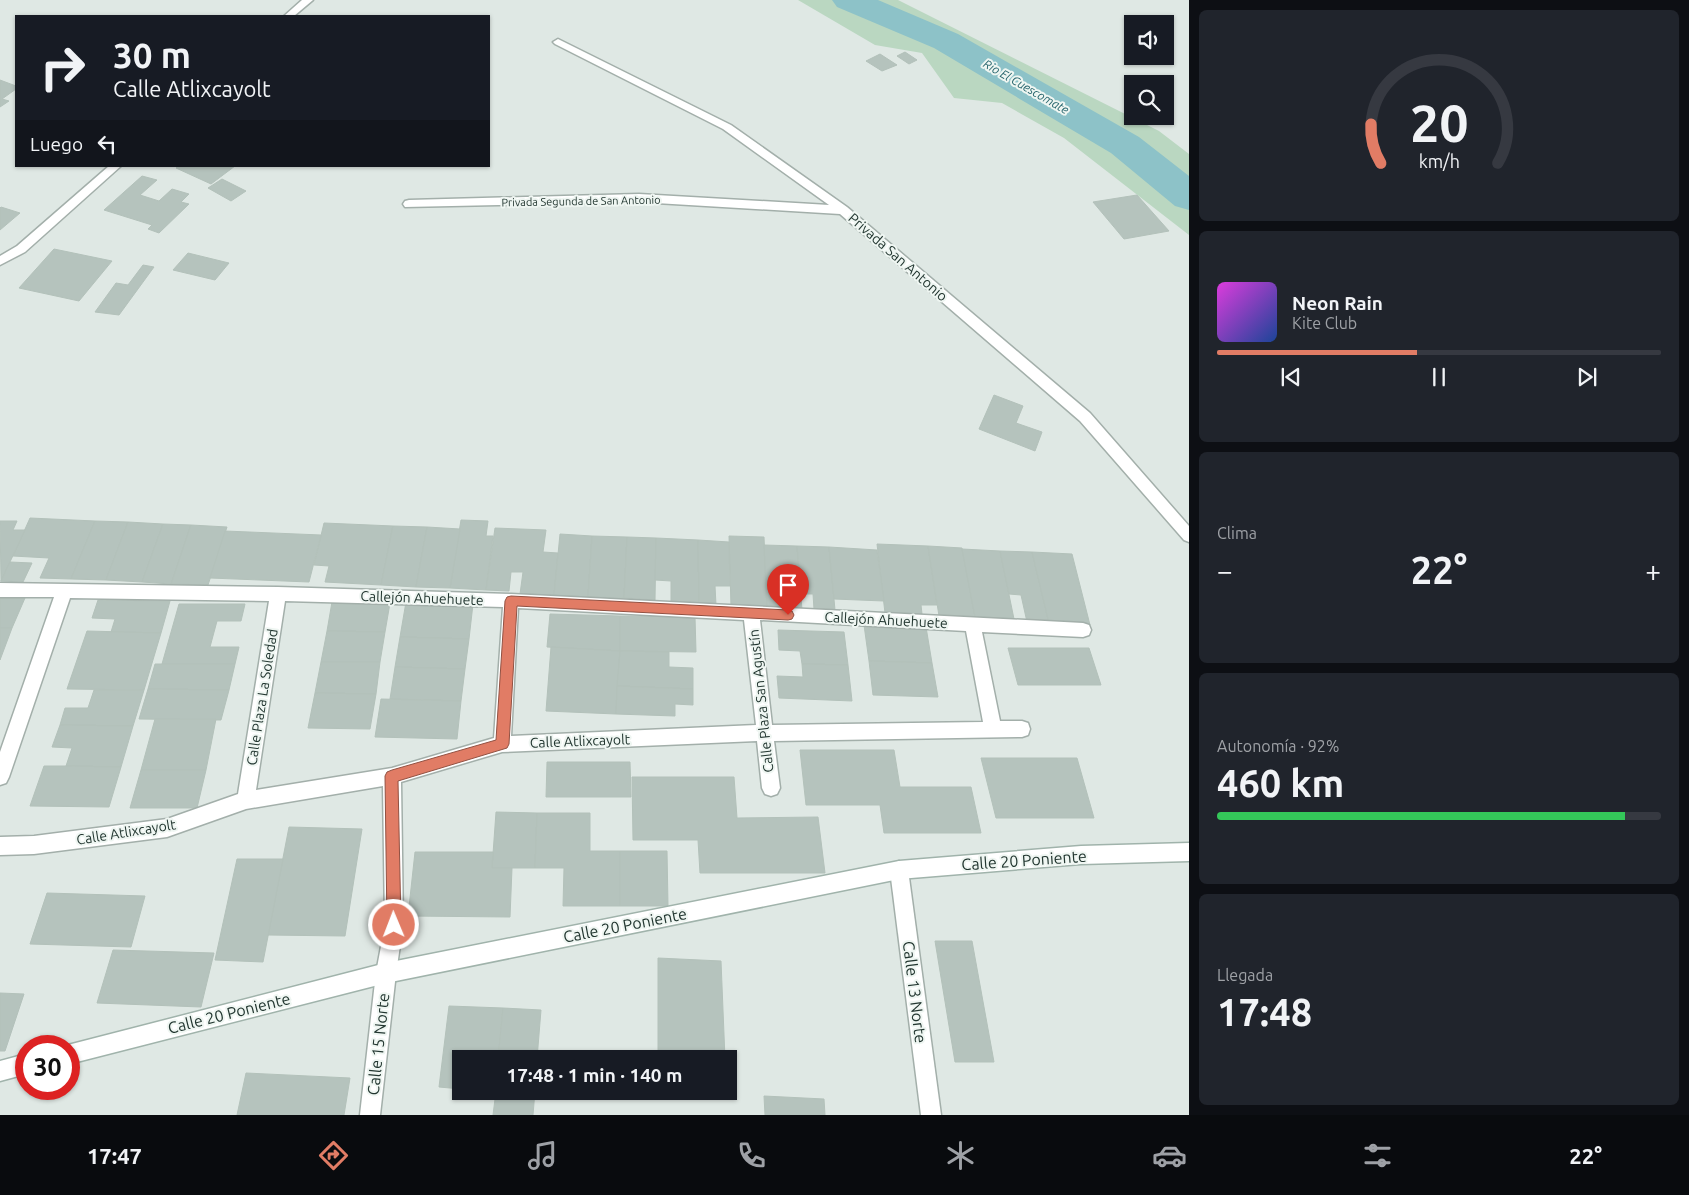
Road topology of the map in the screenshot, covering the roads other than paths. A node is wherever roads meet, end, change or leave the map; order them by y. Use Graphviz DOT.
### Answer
graph roads {
  1 [pos="308,0"];
  2 [pos="290,15"];
  3 [pos="558,42"];
  4 [pos="115,167"];
  5 [pos="409,204"];
  6 [pos="843,210"];
  7 [pos="0,261"];
  8 [pos="1189,536"];
  9 [pos="0,590"];
  10 [pos="64,592"];
  11 [pos="278,594"];
  12 [pos="511,601"];
  13 [pos="752,613"];
  14 [pos="972,625"];
  15 [pos="1083,630"];
  16 [pos="993,729"];
  17 [pos="1022,729"];
  18 [pos="765,733"];
  19 [pos="502,744"];
  20 [pos="392,776"];
  21 [pos="0,777"];
  22 [pos="771,788"];
  23 [pos="246,800"];
  24 [pos="0,846"];
  25 [pos="1189,852"];
  26 [pos="899,870"];
  27 [pos="386,973"];
  28 [pos="80,1051"];
  29 [pos="15,1067"];
  30 [pos="0,1071"];
  31 [pos="370,1115"];
  32 [pos="931,1115"];
  1 -- 2 [label="street"];
  3 -- 6 [label="street, Privada San Antonio"];
  4 -- 7 [label="street"];
  5 -- 6 [label="street, Privada Segunda de San Antonio"];
  6 -- 8 [label="street, Privada San Antonio"];
  9 -- 10 [label="street, Callejón Ahuehuete"];
  10 -- 11 [label="street, Callejón Ahuehuete"];
  10 -- 21 [label="street"];
  11 -- 12 [label="street, Callejón Ahuehuete"];
  11 -- 23 [label="street, Calle Plaza La Soledad"];
  12 -- 13 [label="street, Callejón Ahuehuete"];
  12 -- 19 [label="street"];
  13 -- 14 [label="street, Callejón Ahuehuete"];
  13 -- 18 [label="street, Calle Plaza San Agustín"];
  14 -- 15 [label="street, Callejón Ahuehuete"];
  14 -- 16 [label="street"];
  16 -- 17 [label="street, Calle Atlixcayolt"];
  16 -- 18 [label="street, Calle Atlixcayolt"];
  18 -- 19 [label="street, Calle Atlixcayolt"];
  18 -- 22 [label="street, Calle Plaza San Agustín"];
  19 -- 20 [label="street, Calle Atlixcayolt"];
  20 -- 23 [label="street, Calle Atlixcayolt"];
  20 -- 27 [label="street, Calle 15 Norte"];
  23 -- 24 [label="street, Calle Atlixcayolt"];
  25 -- 26 [label="street, Calle 20 Poniente"];
  26 -- 27 [label="street, Calle 20 Poniente"];
  26 -- 32 [label="street, Calle 13 Norte"];
  27 -- 28 [label="street, Calle 20 Poniente"];
  27 -- 31 [label="street, Calle 15 Norte"];
  29 -- 30 [label="street"];
}
